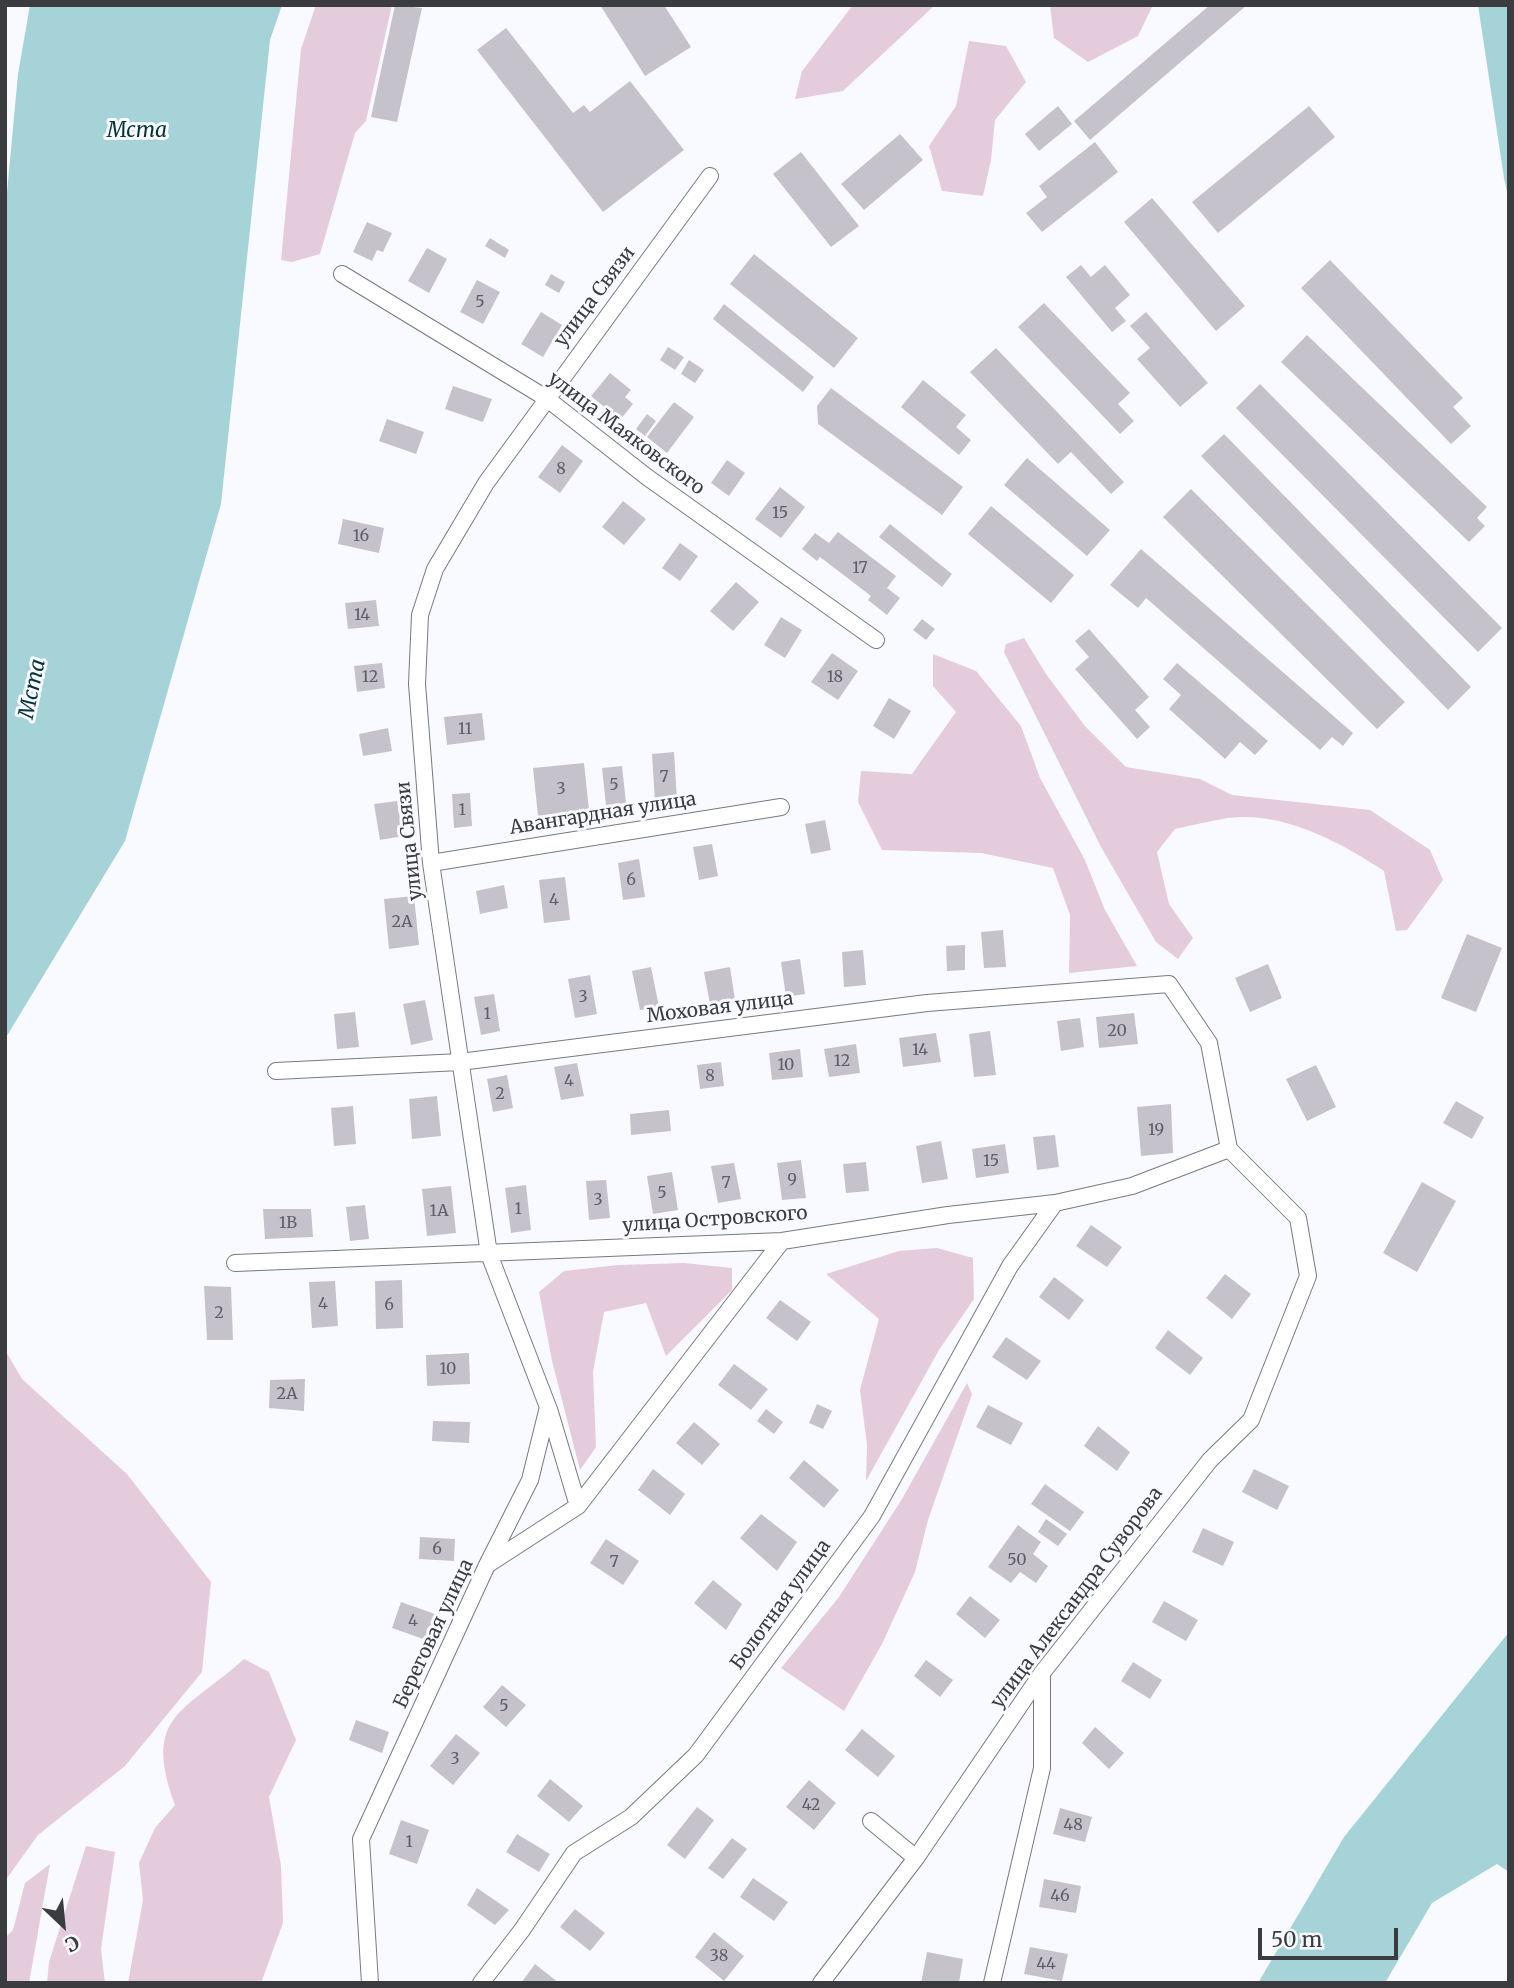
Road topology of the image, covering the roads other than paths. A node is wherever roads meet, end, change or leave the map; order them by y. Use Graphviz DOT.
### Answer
graph roads {
  1 [pos="710,176"];
  2 [pos="342,274"];
  3 [pos="546,398"];
  4 [pos="876,640"];
  5 [pos="781,807"];
  6 [pos="431,863"];
  7 [pos="460,1062"];
  8 [pos="276,1072"];
  9 [pos="1229,1149"];
  10 [pos="1055,1203"];
  11 [pos="782,1241"];
  12 [pos="489,1254"];
  13 [pos="236,1263"];
  14 [pos="548,1407"];
  15 [pos="578,1506"];
  16 [pos="487,1565"];
  17 [pos="1042,1673"];
  18 [pos="871,1821"];
  19 [pos="916,1858"];
  20 [pos="370,1983"];
  21 [pos="481,1983"];
  22 [pos="821,1983"];
  23 [pos="992,1983"];
  1 -- 3 [label="street, улица Связи"];
  2 -- 3 [label="street, улица Маяковского"];
  3 -- 4 [label="street, улица Маяковского"];
  3 -- 6 [label="street, улица Связи"];
  5 -- 6 [label="street, Авангардная улица"];
  6 -- 7 [label="street, улица Связи"];
  7 -- 8 [label="street, Моховая улица"];
  7 -- 9 [label="street, Моховая улица"];
  7 -- 12 [label="street, улица Связи"];
  9 -- 10 [label="street, улица Островского"];
  9 -- 17 [label="street, улица Александра Суворова"];
  10 -- 11 [label="street, улица Островского"];
  10 -- 21 [label="street, Болотная улица"];
  11 -- 12 [label="street, улица Островского"];
  11 -- 15 [label="street, Береговая улица"];
  12 -- 13 [label="street, улица Островского"];
  12 -- 14 [label="street, улица Связи"];
  14 -- 15 [label="street, улица Связи"];
  14 -- 16 [label="street"];
  15 -- 16 [label="street, Береговая улица"];
  16 -- 20 [label="street, Береговая улица"];
  17 -- 19 [label="street, улица Александра Суворова"];
  17 -- 23 [label="street"];
  18 -- 19 [label="street"];
  19 -- 22 [label="street, улица Александра Суворова"];
}
